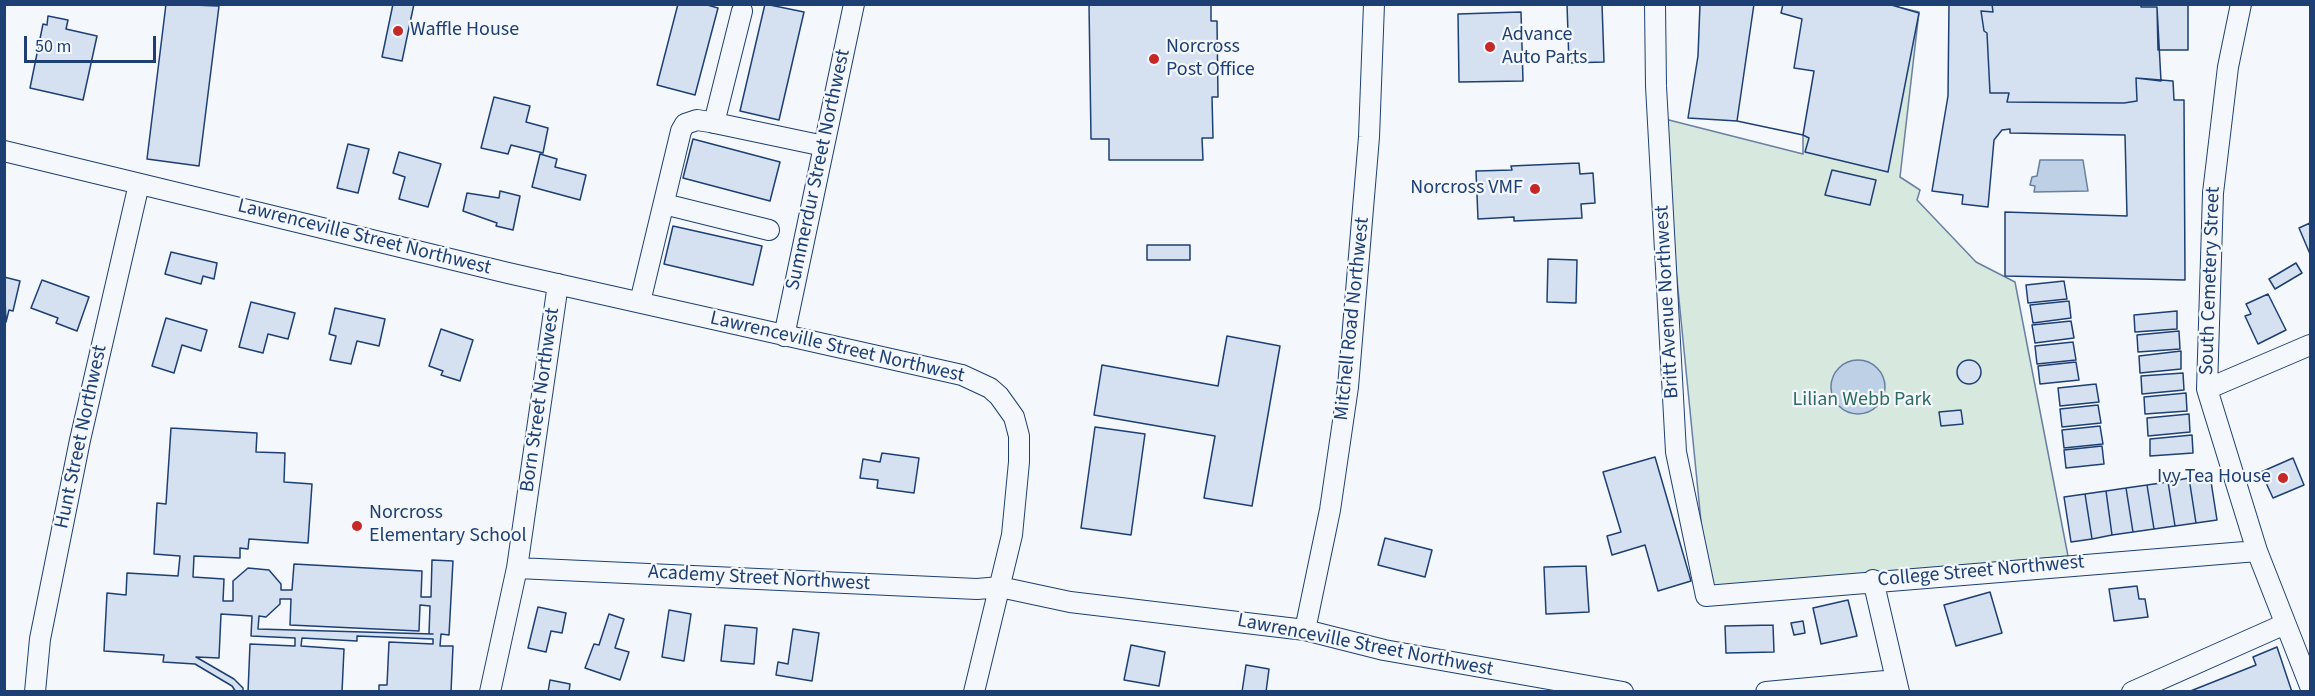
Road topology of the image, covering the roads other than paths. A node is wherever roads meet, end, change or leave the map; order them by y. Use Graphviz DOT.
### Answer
graph roads {
  1 [pos="854,4"];
  2 [pos="1374,4"];
  3 [pos="1655,4"];
  4 [pos="2241,4"];
  5 [pos="742,11"];
  6 [pos="714,123"];
  7 [pos="824,146"];
  8 [pos="4,151"];
  9 [pos="139,184"];
  10 [pos="664,204"];
  11 [pos="769,230"];
  12 [pos="558,284"];
  13 [pos="640,302"];
  14 [pos="784,336"];
  15 [pos="2310,345"];
  16 [pos="2207,389"];
  17 [pos="2257,550"];
  18 [pos="517,568"];
  19 [pos="1873,580"];
  20 [pos="1000,587"];
  21 [pos="1706,596"];
  22 [pos="2285,624"];
  23 [pos="1305,630"];
  24 [pos="1898,686"];
  25 [pos="2310,686"];
  26 [pos="35,692"];
  27 [pos="490,692"];
  28 [pos="974,692"];
  29 [pos="1623,692"];
  30 [pos="1766,692"];
  31 [pos="2132,692"];
  1 -- 7 [label="street, Summerdur Street Northwest"];
  2 -- 23 [label="street, Mitchell Road Northwest"];
  3 -- 21 [label="street, Britt Avenue Northwest"];
  4 -- 16 [label="street, South Cemetery Street"];
  5 -- 6 [label="street"];
  6 -- 7 [label="street"];
  6 -- 10 [label="street"];
  7 -- 14 [label="street, Summerdur Street Northwest"];
  8 -- 9 [label="street, Lawrenceville Street Northwest"];
  9 -- 12 [label="street, Lawrenceville Street Northwest"];
  9 -- 26 [label="street, Hunt Street Northwest"];
  10 -- 11 [label="street"];
  10 -- 13 [label="street"];
  12 -- 13 [label="street, Lawrenceville Street Northwest"];
  12 -- 18 [label="street, Born Street Northwest"];
  13 -- 14 [label="street, Lawrenceville Street Northwest"];
  14 -- 20 [label="street, Lawrenceville Street Northwest"];
  15 -- 16 [label="street"];
  16 -- 17 [label="street, South Cemetery Street"];
  17 -- 19 [label="street, College Street Northwest"];
  17 -- 22 [label="street, South Cemetery Street"];
  18 -- 20 [label="street, Academy Street Northwest"];
  18 -- 27 [label="street, Born Street Northwest"];
  19 -- 21 [label="street, College Street Northwest"];
  19 -- 24 [label="street"];
  20 -- 23 [label="street, Lawrenceville Street Northwest"];
  20 -- 28 [label="street"];
  22 -- 25 [label="street, South Cemetery Street"];
  22 -- 31 [label="street"];
  23 -- 29 [label="street, Lawrenceville Street Northwest"];
  24 -- 30 [label="street"];
}
